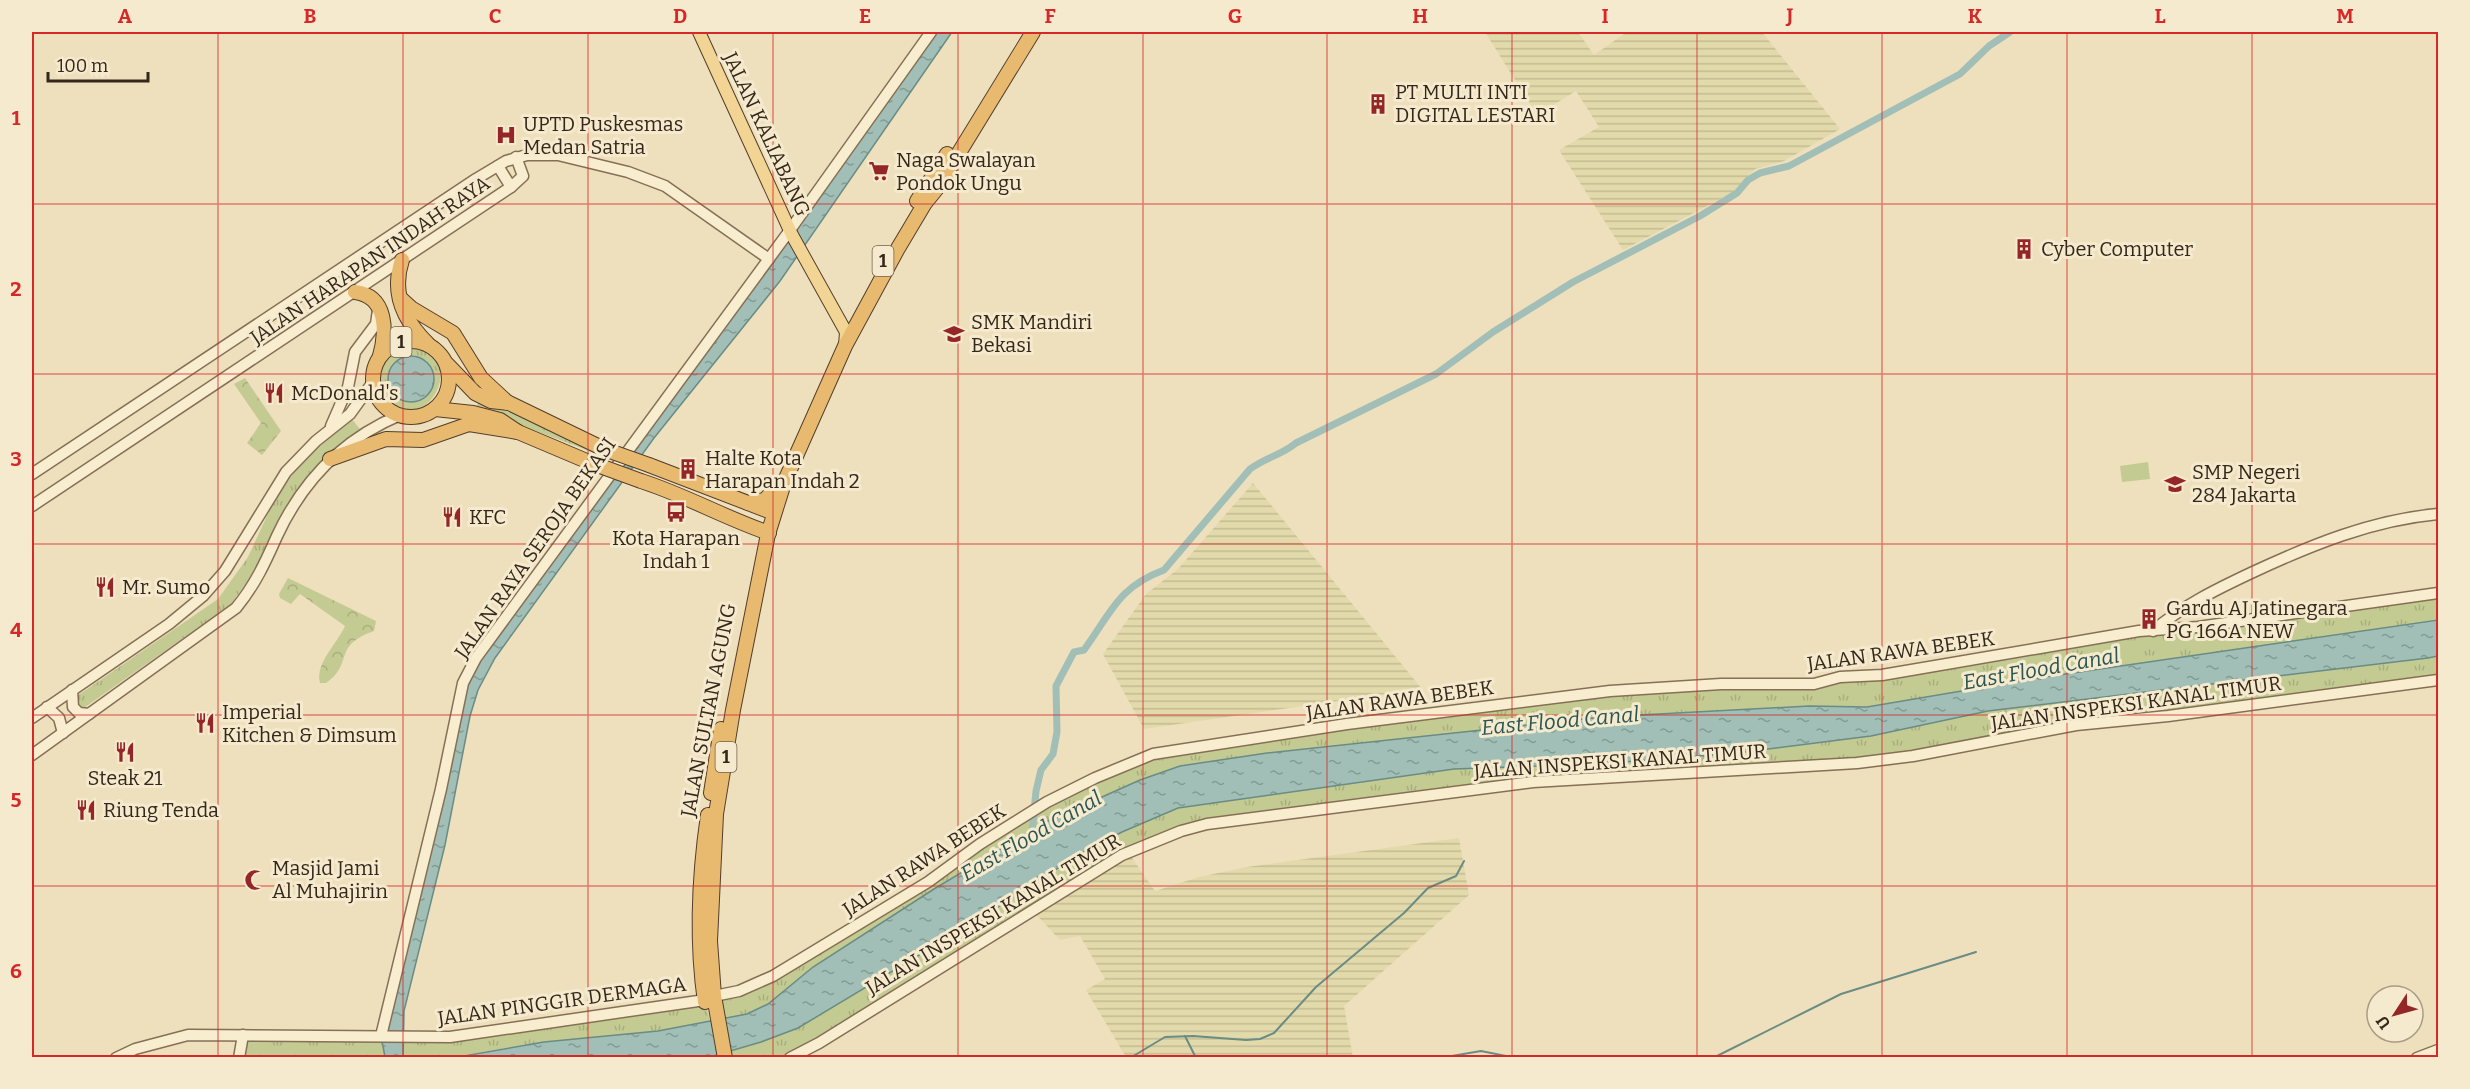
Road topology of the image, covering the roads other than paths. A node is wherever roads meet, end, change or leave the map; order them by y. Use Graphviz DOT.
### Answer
graph roads {
  1 [pos="699,32"];
  2 [pos="931,32"];
  3 [pos="1024,32"];
  4 [pos="1033,32"];
  5 [pos="958,144"];
  6 [pos="516,157"];
  7 [pos="498,166"];
  8 [pos="511,187"];
  9 [pos="791,232"];
  10 [pos="769,259"];
  11 [pos="402,260"];
  12 [pos="355,292"];
  13 [pos="400,298"];
  14 [pos="377,303"];
  15 [pos="845,339"];
  16 [pos="431,346"];
  17 [pos="379,358"];
  18 [pos="445,362"];
  19 [pos="373,382"];
  20 [pos="509,403"];
  21 [pos="435,409"];
  22 [pos="400,416"];
  23 [pos="328,431"];
  24 [pos="518,432"];
  25 [pos="330,459"];
  26 [pos="32,474"];
  27 [pos="773,491"];
  28 [pos="748,503"];
  29 [pos="32,506"];
  30 [pos="770,511"];
  31 [pos="2439,514"];
  32 [pos="742,524"];
  33 [pos="765,531"];
  34 [pos="759,546"];
  35 [pos="2439,592"];
  36 [pos="2153,632"];
  37 [pos="2439,680"];
  38 [pos="72,690"];
  39 [pos="46,707"];
  40 [pos="89,714"];
  41 [pos="32,718"];
  42 [pos="63,733"];
  43 [pos="32,754"];
  44 [pos="710,1002"];
  45 [pos="384,1036"];
  46 [pos="243,1039"];
  47 [pos="2439,1050"];
  48 [pos="116,1058"];
  49 [pos="239,1058"];
  50 [pos="716,1058"];
  51 [pos="725,1058"];
  52 [pos="790,1058"];
  53 [pos="2417,1058"];
  1 -- 9 [label="main road, JALAN KALIABANG"];
  2 -- 9 [label="street, JALAN RAYA SEROJA BEKASI"];
  3 -- 5 [label="highway, JALAN SULTAN AGUNG / 1"];
  4 -- 5 [label="highway, JALAN SULTAN AGUNG / 1"];
  5 -- 15 [label="highway, JALAN SULTAN AGUNG / 1"];
  6 -- 7 [label="street"];
  6 -- 8 [label="street"];
  6 -- 10 [label="street"];
  7 -- 8 [label="street, JALAN HARAPAN INDAH RAYA"];
  7 -- 26 [label="street, JALAN HARAPAN INDAH RAYA"];
  8 -- 11 [label="street, JALAN HARAPAN INDAH RAYA"];
  9 -- 10 [label="street, JALAN RAYA SEROJA BEKASI"];
  9 -- 15 [label="main road, JALAN KALIABANG"];
  10 -- 45 [label="street, JALAN RAYA SEROJA BEKASI"];
  11 -- 12 [label="street, JALAN HARAPAN INDAH RAYA"];
  11 -- 13 [label="highway"];
  12 -- 14 [label="highway"];
  12 -- 29 [label="street, JALAN HARAPAN INDAH RAYA"];
  13 -- 16 [label="highway"];
  13 -- 20 [label="highway"];
  14 -- 17 [label="highway"];
  14 -- 23 [label="street"];
  15 -- 27 [label="highway, JALAN SULTAN AGUNG / 1"];
  15 -- 30 [label="highway, JALAN SULTAN AGUNG / 1"];
  16 -- 17 [label="highway, 1"];
  16 -- 18 [label="highway, 1"];
  17 -- 19 [label="highway, 1"];
  18 -- 20 [label="highway, 1"];
  18 -- 21 [label="highway"];
  19 -- 22 [label="highway"];
  19 -- 23 [label="street"];
  20 -- 28 [label="highway, 1, bridge"];
  21 -- 22 [label="highway"];
  21 -- 24 [label="highway"];
  22 -- 25 [label="street"];
  23 -- 38 [label="street"];
  24 -- 25 [label="highway"];
  24 -- 32 [label="highway, bridge"];
  25 -- 40 [label="street"];
  27 -- 28 [label="highway"];
  27 -- 30 [label="highway, JALAN SULTAN AGUNG / 1"];
  28 -- 30 [label="highway, 1"];
  30 -- 33 [label="highway, JALAN SULTAN AGUNG / 1"];
  31 -- 36 [label="street"];
  32 -- 33 [label="highway"];
  32 -- 34 [label="highway"];
  33 -- 34 [label="highway, JALAN SULTAN AGUNG / 1"];
  33 -- 44 [label="highway, JALAN SULTAN AGUNG / 1"];
  34 -- 44 [label="highway, JALAN SULTAN AGUNG / 1"];
  35 -- 36 [label="street, JALAN RAWA BEBEK"];
  36 -- 44 [label="street, JALAN RAWA BEBEK"];
  37 -- 52 [label="street, JALAN INSPEKSI KANAL TIMUR"];
  38 -- 39 [label="street"];
  38 -- 40 [label="street"];
  39 -- 41 [label="street"];
  39 -- 42 [label="street"];
  40 -- 42 [label="street"];
  42 -- 43 [label="street"];
  44 -- 45 [label="street, JALAN PINGGIR DERMAGA"];
  44 -- 50 [label="highway, 1"];
  44 -- 51 [label="highway, 1"];
  45 -- 46 [label="street, JALAN PINGGIR DERMAGA"];
  46 -- 48 [label="street, JALAN PINGGIR DERMAGA"];
  46 -- 49 [label="street"];
  47 -- 53 [label="street"];
}
